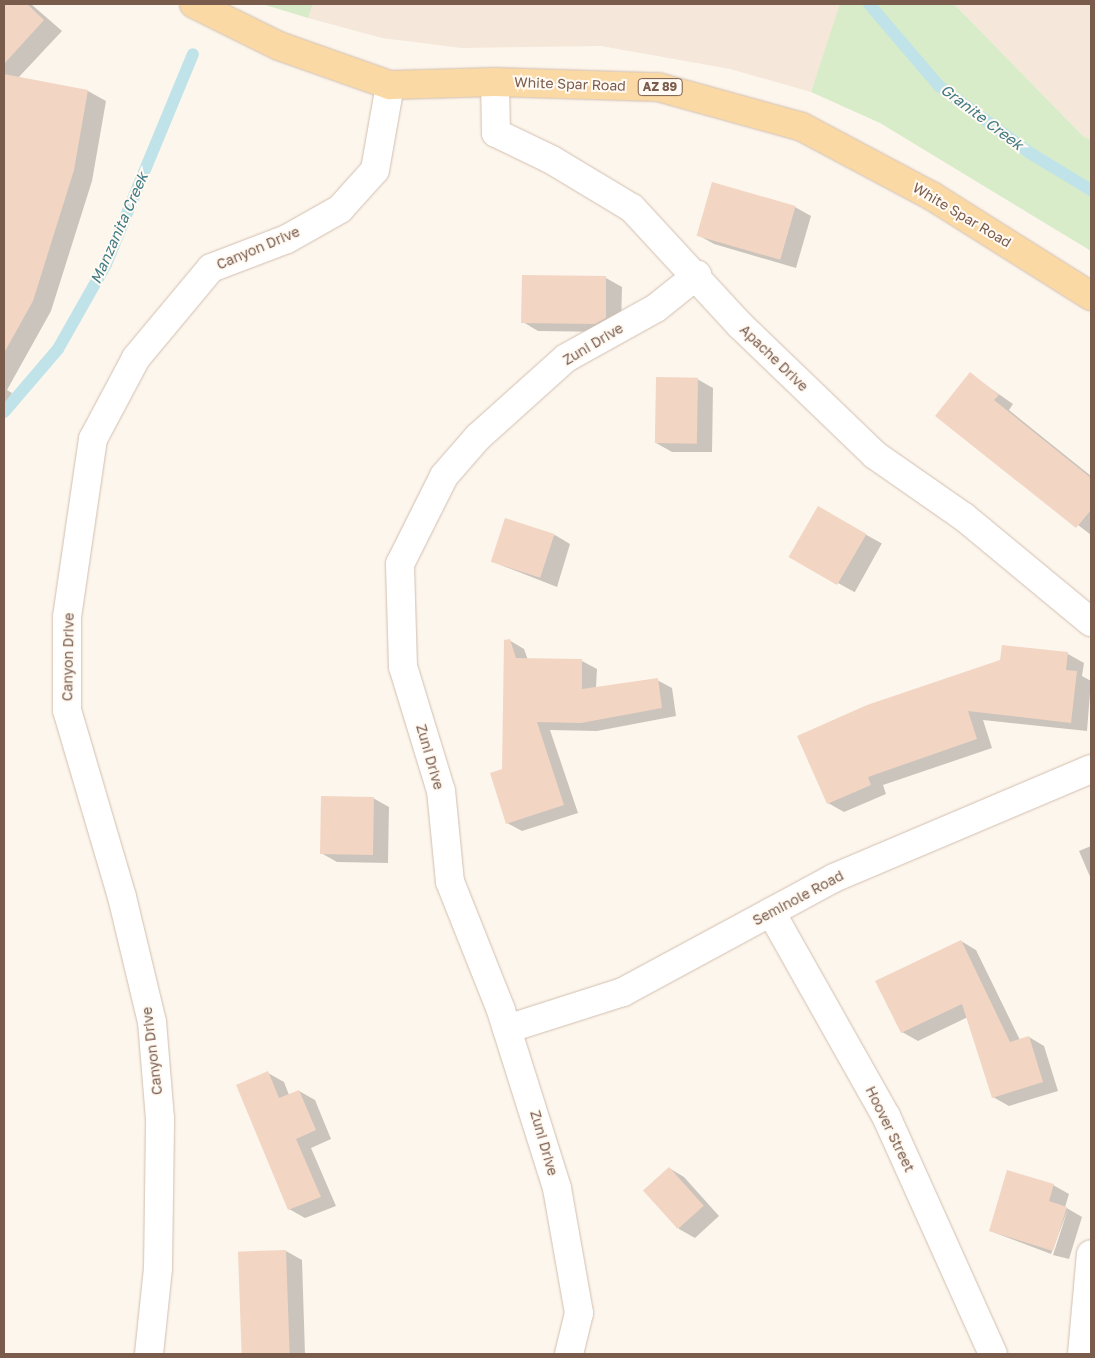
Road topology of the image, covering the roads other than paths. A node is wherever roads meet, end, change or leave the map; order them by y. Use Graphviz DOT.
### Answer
graph roads {
  1 [pos="194,4"];
  2 [pos="495,82"];
  3 [pos="390,86"];
  4 [pos="698,275"];
  5 [pos="1091,296"];
  6 [pos="1091,622"];
  7 [pos="1091,769"];
  8 [pos="771,912"];
  9 [pos="507,1028"];
  10 [pos="1091,1254"];
  11 [pos="149,1354"];
  12 [pos="569,1354"];
  13 [pos="992,1354"];
  14 [pos="1082,1354"];
  1 -- 3 [label="main road, White Spar Road / AZ 89"];
  2 -- 3 [label="main road, White Spar Road / AZ 89"];
  2 -- 4 [label="street, Apache Drive"];
  2 -- 5 [label="main road, White Spar Road / AZ 89"];
  3 -- 11 [label="street, Canyon Drive"];
  4 -- 6 [label="street, Apache Drive"];
  4 -- 9 [label="street, Zuni Drive"];
  7 -- 8 [label="street, Seminole Road"];
  8 -- 9 [label="street, Seminole Road"];
  8 -- 13 [label="street, Hoover Street"];
  9 -- 12 [label="street, Zuni Drive"];
  10 -- 14 [label="street"];
}
